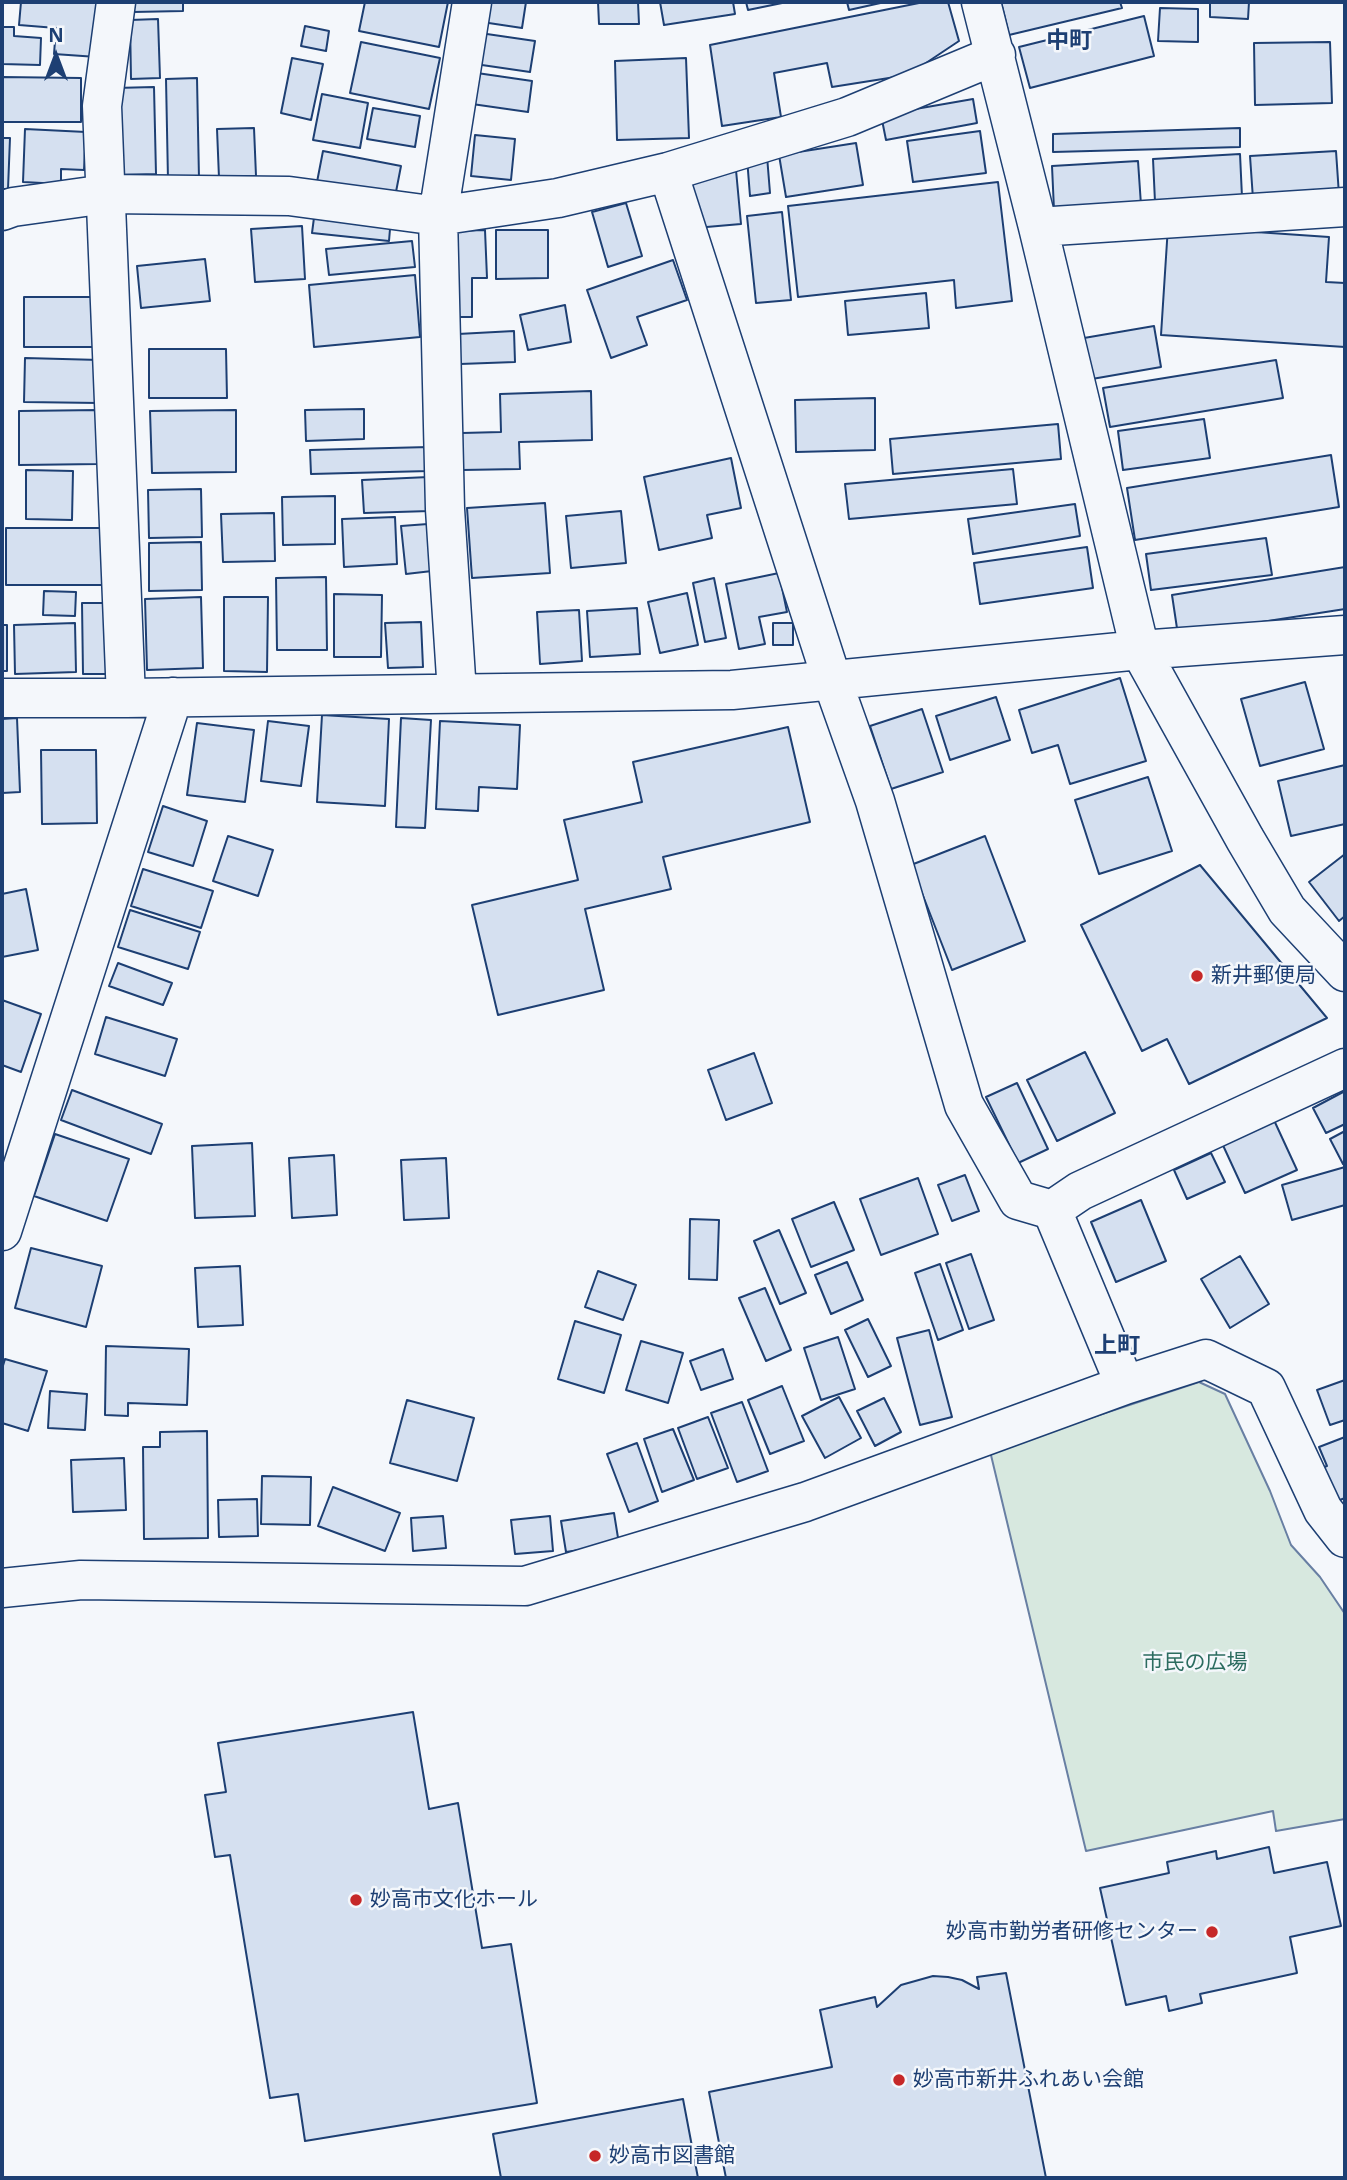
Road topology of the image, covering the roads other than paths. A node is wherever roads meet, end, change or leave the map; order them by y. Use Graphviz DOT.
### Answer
graph roads {
  1 [pos="116,2"];
  2 [pos="472,2"];
  3 [pos="981,2"];
  4 [pos="996,55"];
  5 [pos="668,172"];
  6 [pos="106,194"];
  7 [pos="1345,207"];
  8 [pos="2,211"];
  9 [pos="438,216"];
  10 [pos="1038,228"];
  11 [pos="1345,635"];
  12 [pos="1140,650"];
  13 [pos="832,680"];
  14 [pos="457,693"];
  15 [pos="173,697"];
  16 [pos="2,698"];
  17 [pos="126,698"];
  18 [pos="1345,972"];
  19 [pos="1345,1068"];
  20 [pos="1052,1210"];
  21 [pos="2,1231"];
  22 [pos="1125,1385"];
  23 [pos="1345,1538"];
  24 [pos="2,1588"];
  1 -- 6 [label="street"];
  2 -- 9 [label="street"];
  3 -- 4 [label="street"];
  4 -- 5 [label="street"];
  4 -- 10 [label="street"];
  5 -- 9 [label="street"];
  5 -- 13 [label="street"];
  6 -- 8 [label="street"];
  6 -- 9 [label="street"];
  6 -- 17 [label="street"];
  7 -- 10 [label="street"];
  9 -- 14 [label="street"];
  10 -- 12 [label="street"];
  11 -- 12 [label="street"];
  12 -- 13 [label="street"];
  12 -- 18 [label="street"];
  13 -- 14 [label="street"];
  13 -- 20 [label="street"];
  14 -- 15 [label="street"];
  15 -- 17 [label="street"];
  15 -- 21 [label="street"];
  16 -- 17 [label="street"];
  19 -- 20 [label="street"];
  20 -- 22 [label="street"];
  22 -- 23 [label="street"];
  22 -- 24 [label="street"];
}
